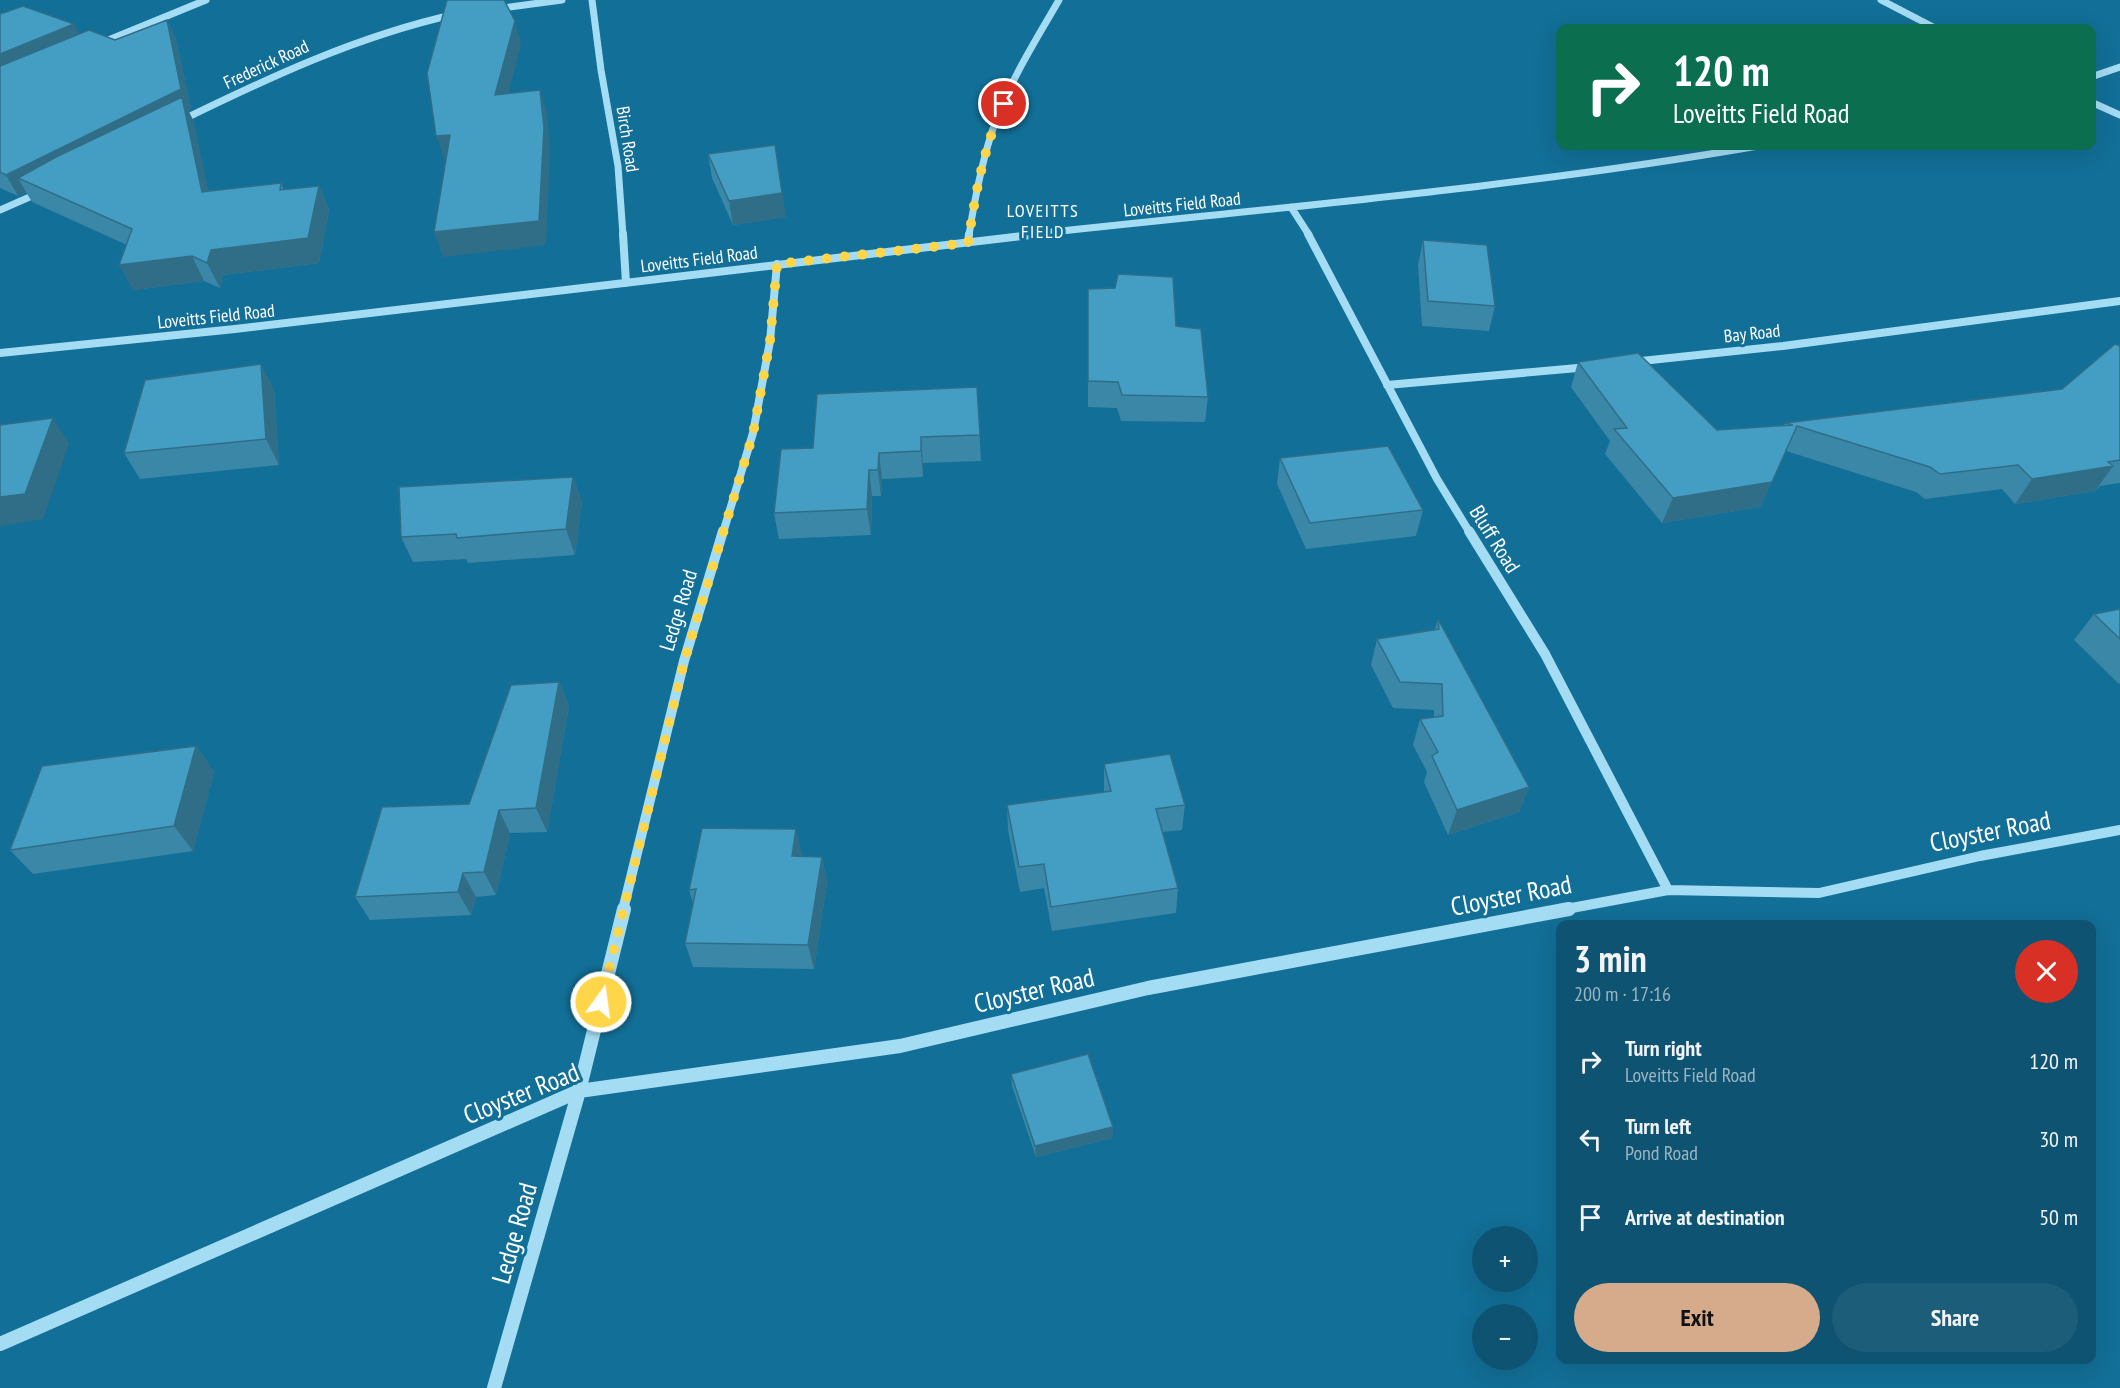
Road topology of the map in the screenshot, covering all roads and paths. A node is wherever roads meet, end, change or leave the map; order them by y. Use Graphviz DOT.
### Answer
graph roads {
  1 [pos="206,0"];
  2 [pos="562,0"];
  3 [pos="592,0"];
  4 [pos="1059,0"];
  5 [pos="1881,0"];
  6 [pos="485,10"];
  7 [pos="463,13"];
  8 [pos="1927,24"];
  9 [pos="97,45"];
  10 [pos="2120,67"];
  11 [pos="2096,75"];
  12 [pos="2096,104"];
  13 [pos="2120,115"];
  14 [pos="172,125"];
  15 [pos="1735,150"];
  16 [pos="49,187"];
  17 [pos="1291,207"];
  18 [pos="0,210"];
  19 [pos="968,243"];
  20 [pos="777,264"];
  21 [pos="626,283"];
  22 [pos="2120,301"];
  23 [pos="0,353"];
  24 [pos="1628,363"];
  25 [pos="1604,365"];
  26 [pos="1387,385"];
  27 [pos="2120,830"];
  28 [pos="1668,890"];
  29 [pos="579,1091"];
  30 [pos="0,1344"];
  31 [pos="494,1388"];
  1 -- 9 [label="street"];
  2 -- 6 [label="street"];
  3 -- 21 [label="street, Birch Road"];
  4 -- 19 [label="street"];
  5 -- 8 [label="street"];
  7 -- 14 [label="street, Frederick Road"];
  10 -- 11 [label="street"];
  12 -- 13 [label="street"];
  15 -- 17 [label="street, Loveitts Field Road"];
  16 -- 18 [label="street"];
  17 -- 19 [label="street, Loveitts Field Road"];
  17 -- 26 [label="street, Bluff Road"];
  19 -- 20 [label="street, Loveitts Field Road"];
  20 -- 21 [label="street, Loveitts Field Road"];
  20 -- 29 [label="street, Ledge Road"];
  21 -- 23 [label="street, Loveitts Field Road"];
  22 -- 24 [label="street, Bay Road"];
  25 -- 26 [label="street"];
  26 -- 28 [label="street, Bluff Road"];
  27 -- 28 [label="street, Cloyster Road"];
  28 -- 29 [label="street, Cloyster Road"];
  29 -- 30 [label="street, Cloyster Road"];
  29 -- 31 [label="street, Ledge Road"];
}
